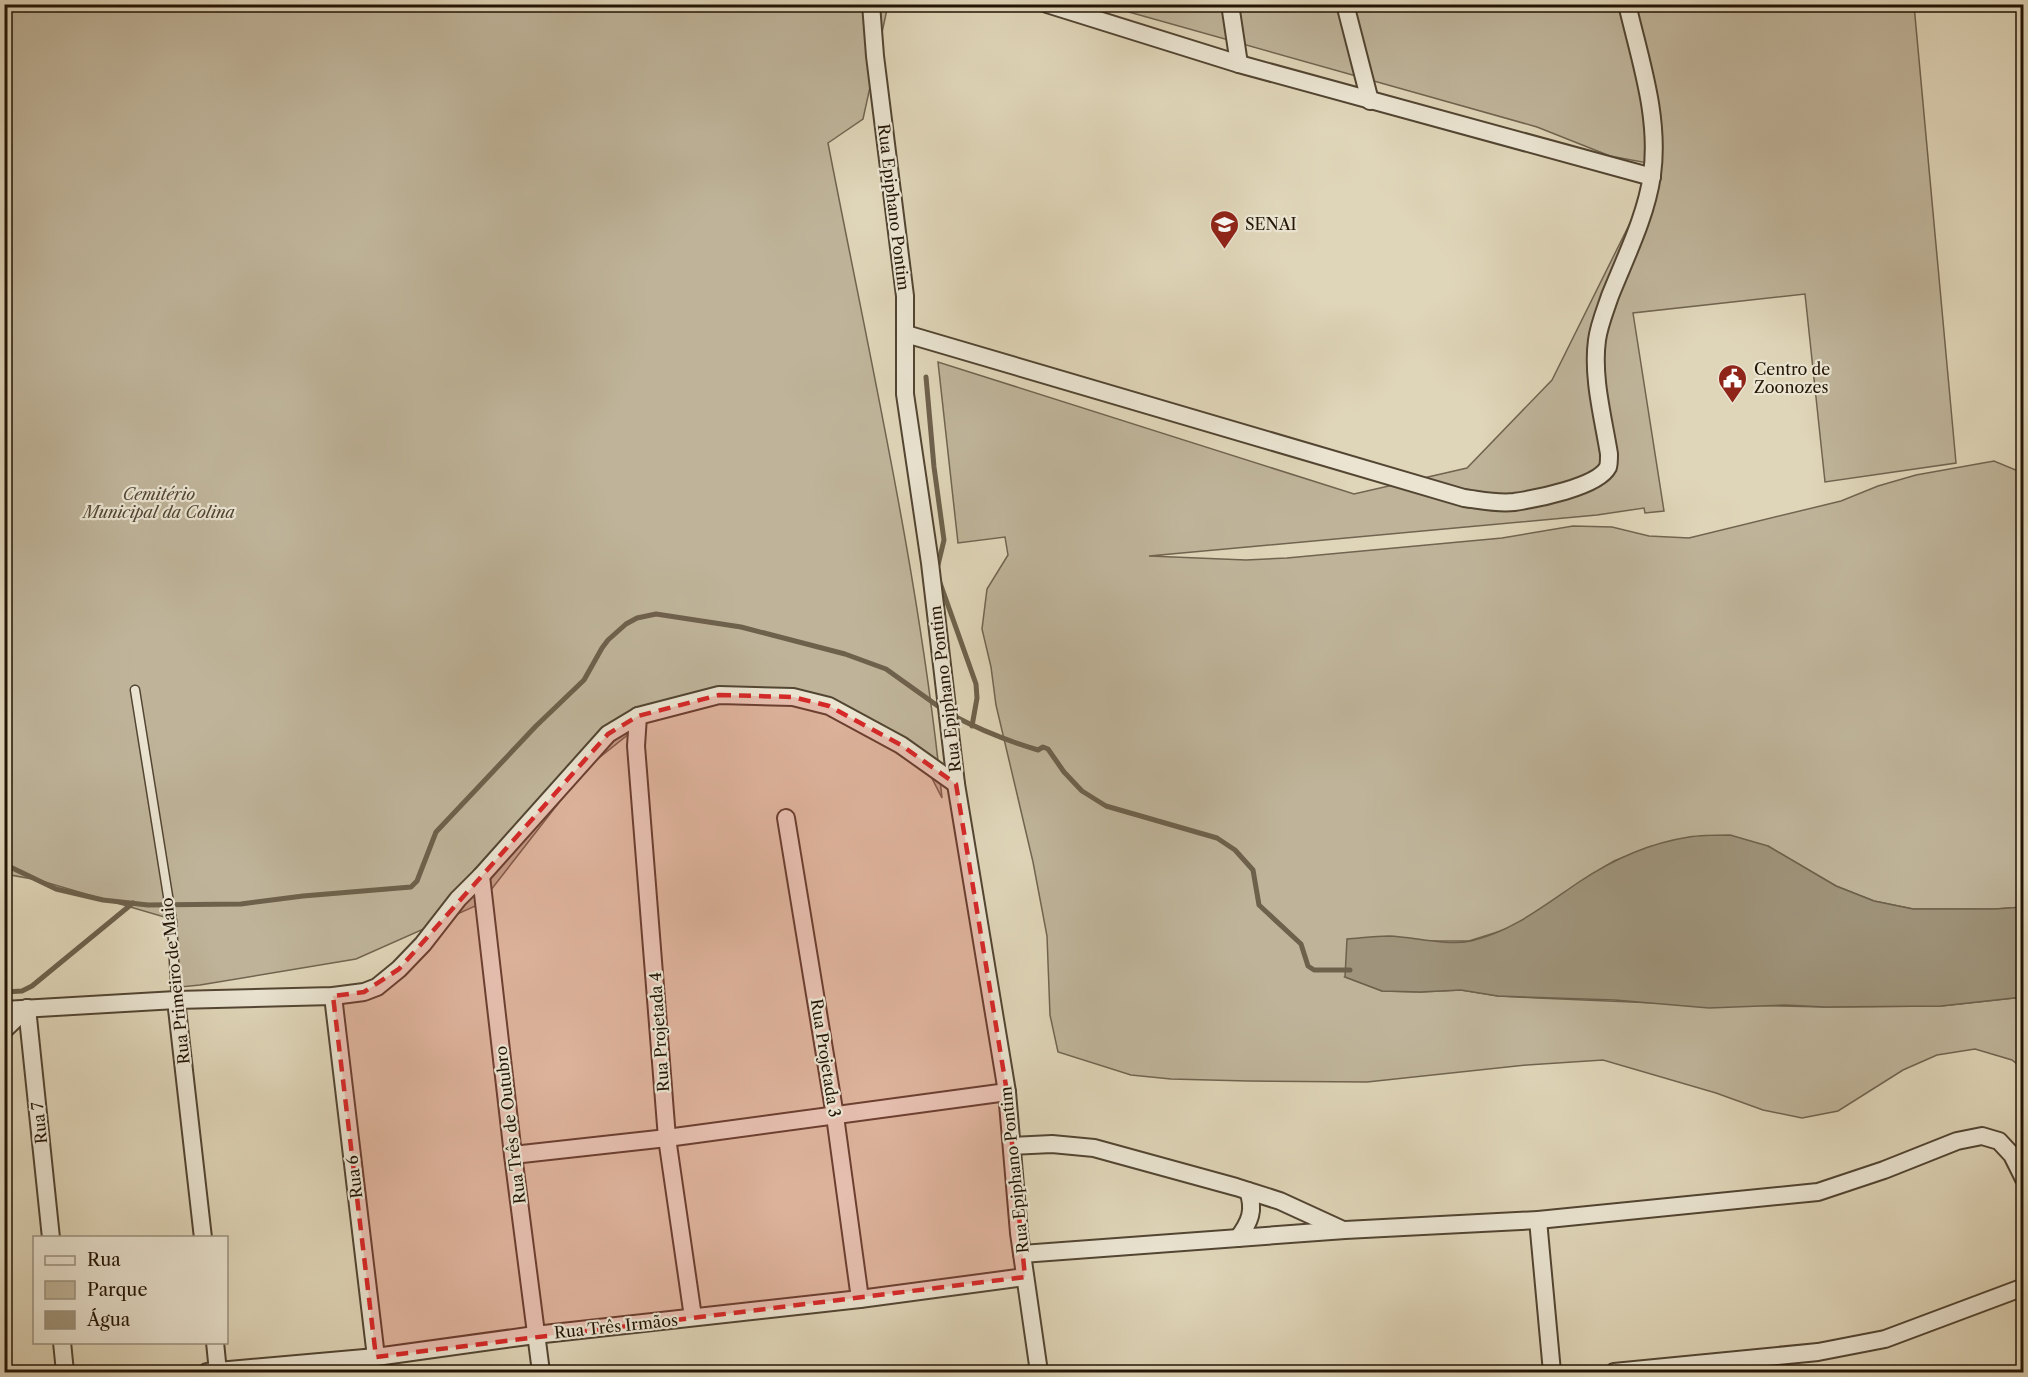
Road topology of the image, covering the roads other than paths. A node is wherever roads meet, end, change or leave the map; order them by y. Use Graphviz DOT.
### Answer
graph roads {
  1 [pos="871,4"];
  2 [pos="1047,4"];
  3 [pos="1230,4"];
  4 [pos="1346,4"];
  5 [pos="1627,4"];
  6 [pos="1066,7"];
  7 [pos="1239,64"];
  8 [pos="1370,101"];
  9 [pos="1652,177"];
  10 [pos="906,334"];
  11 [pos="135,690"];
  12 [pos="638,716"];
  13 [pos="956,784"];
  14 [pos="786,818"];
  15 [pos="481,876"];
  16 [pos="333,996"];
  17 [pos="176,1000"];
  18 [pos="27,1008"];
  19 [pos="4,1010"];
  20 [pos="4,1030"];
  21 [pos="1007,1092"];
  22 [pos="835,1116"];
  23 [pos="667,1138"];
  24 [pos="1011,1146"];
  25 [pos="513,1155"];
  26 [pos="2024,1179"];
  27 [pos="1248,1191"];
  28 [pos="1538,1220"];
  29 [pos="1345,1230"];
  30 [pos="51,1236"];
  31 [pos="203,1236"];
  32 [pos="1238,1238"];
  33 [pos="1022,1254"];
  34 [pos="1025,1277"];
  35 [pos="2024,1287"];
  36 [pos="860,1299"];
  37 [pos="693,1317"];
  38 [pos="534,1335"];
  39 [pos="62,1344"];
  40 [pos="215,1344"];
  41 [pos="376,1358"];
  42 [pos="65,1372"];
  43 [pos="214,1372"];
  44 [pos="541,1372"];
  45 [pos="1039,1372"];
  46 [pos="1552,1372"];
  47 [pos="1614,1372"];
  1 -- 10 [label="street, Rua Epiphano Pontim"];
  2 -- 6 [label="street"];
  3 -- 7 [label="street"];
  4 -- 8 [label="street"];
  5 -- 9 [label="street"];
  6 -- 7 [label="street"];
  7 -- 8 [label="street"];
  8 -- 9 [label="street"];
  9 -- 10 [label="street"];
  10 -- 13 [label="street, Rua Epiphano Pontim"];
  11 -- 17 [label="lane, Rua Primeiro de Maio"];
  12 -- 13 [label="street"];
  12 -- 15 [label="street"];
  12 -- 23 [label="street, Rua Projetada 4"];
  13 -- 21 [label="street, Rua Epiphano Pontim"];
  14 -- 22 [label="street, Rua Projetada 3"];
  15 -- 16 [label="street"];
  15 -- 25 [label="street, Rua Três de Outubro"];
  16 -- 17 [label="street"];
  16 -- 41 [label="street, Rua 6"];
  17 -- 18 [label="street"];
  17 -- 31 [label="street, Rua Primeiro de Maio"];
  18 -- 19 [label="street"];
  18 -- 20 [label="street"];
  18 -- 30 [label="street, Rua 7"];
  21 -- 22 [label="street"];
  21 -- 24 [label="street, Rua Epiphano Pontim"];
  22 -- 23 [label="street"];
  22 -- 36 [label="street, Rua Projetada 3"];
  23 -- 25 [label="street"];
  23 -- 37 [label="street, Rua Projetada 4"];
  24 -- 27 [label="street"];
  24 -- 33 [label="street, Rua Epiphano Pontim"];
  25 -- 38 [label="street, Rua Três de Outubro"];
  26 -- 28 [label="street"];
  27 -- 29 [label="street"];
  27 -- 32 [label="street"];
  28 -- 29 [label="street"];
  28 -- 46 [label="street"];
  29 -- 32 [label="street"];
  32 -- 33 [label="street"];
  33 -- 34 [label="street, Rua Epiphano Pontim"];
  34 -- 36 [label="street, Rua Três Irmãos"];
  34 -- 45 [label="street, Rua Epiphano Pontim"];
  35 -- 47 [label="street"];
  36 -- 37 [label="street, Rua Três Irmãos"];
  37 -- 38 [label="street, Rua Três Irmãos"];
  38 -- 41 [label="street, Rua Três Irmãos"];
  38 -- 44 [label="street, Rua Três de Outubro"];
  39 -- 42 [label="street"];
  40 -- 43 [label="street"];
  41 -- 43 [label="street, Rua Três Irmãos"];
}
